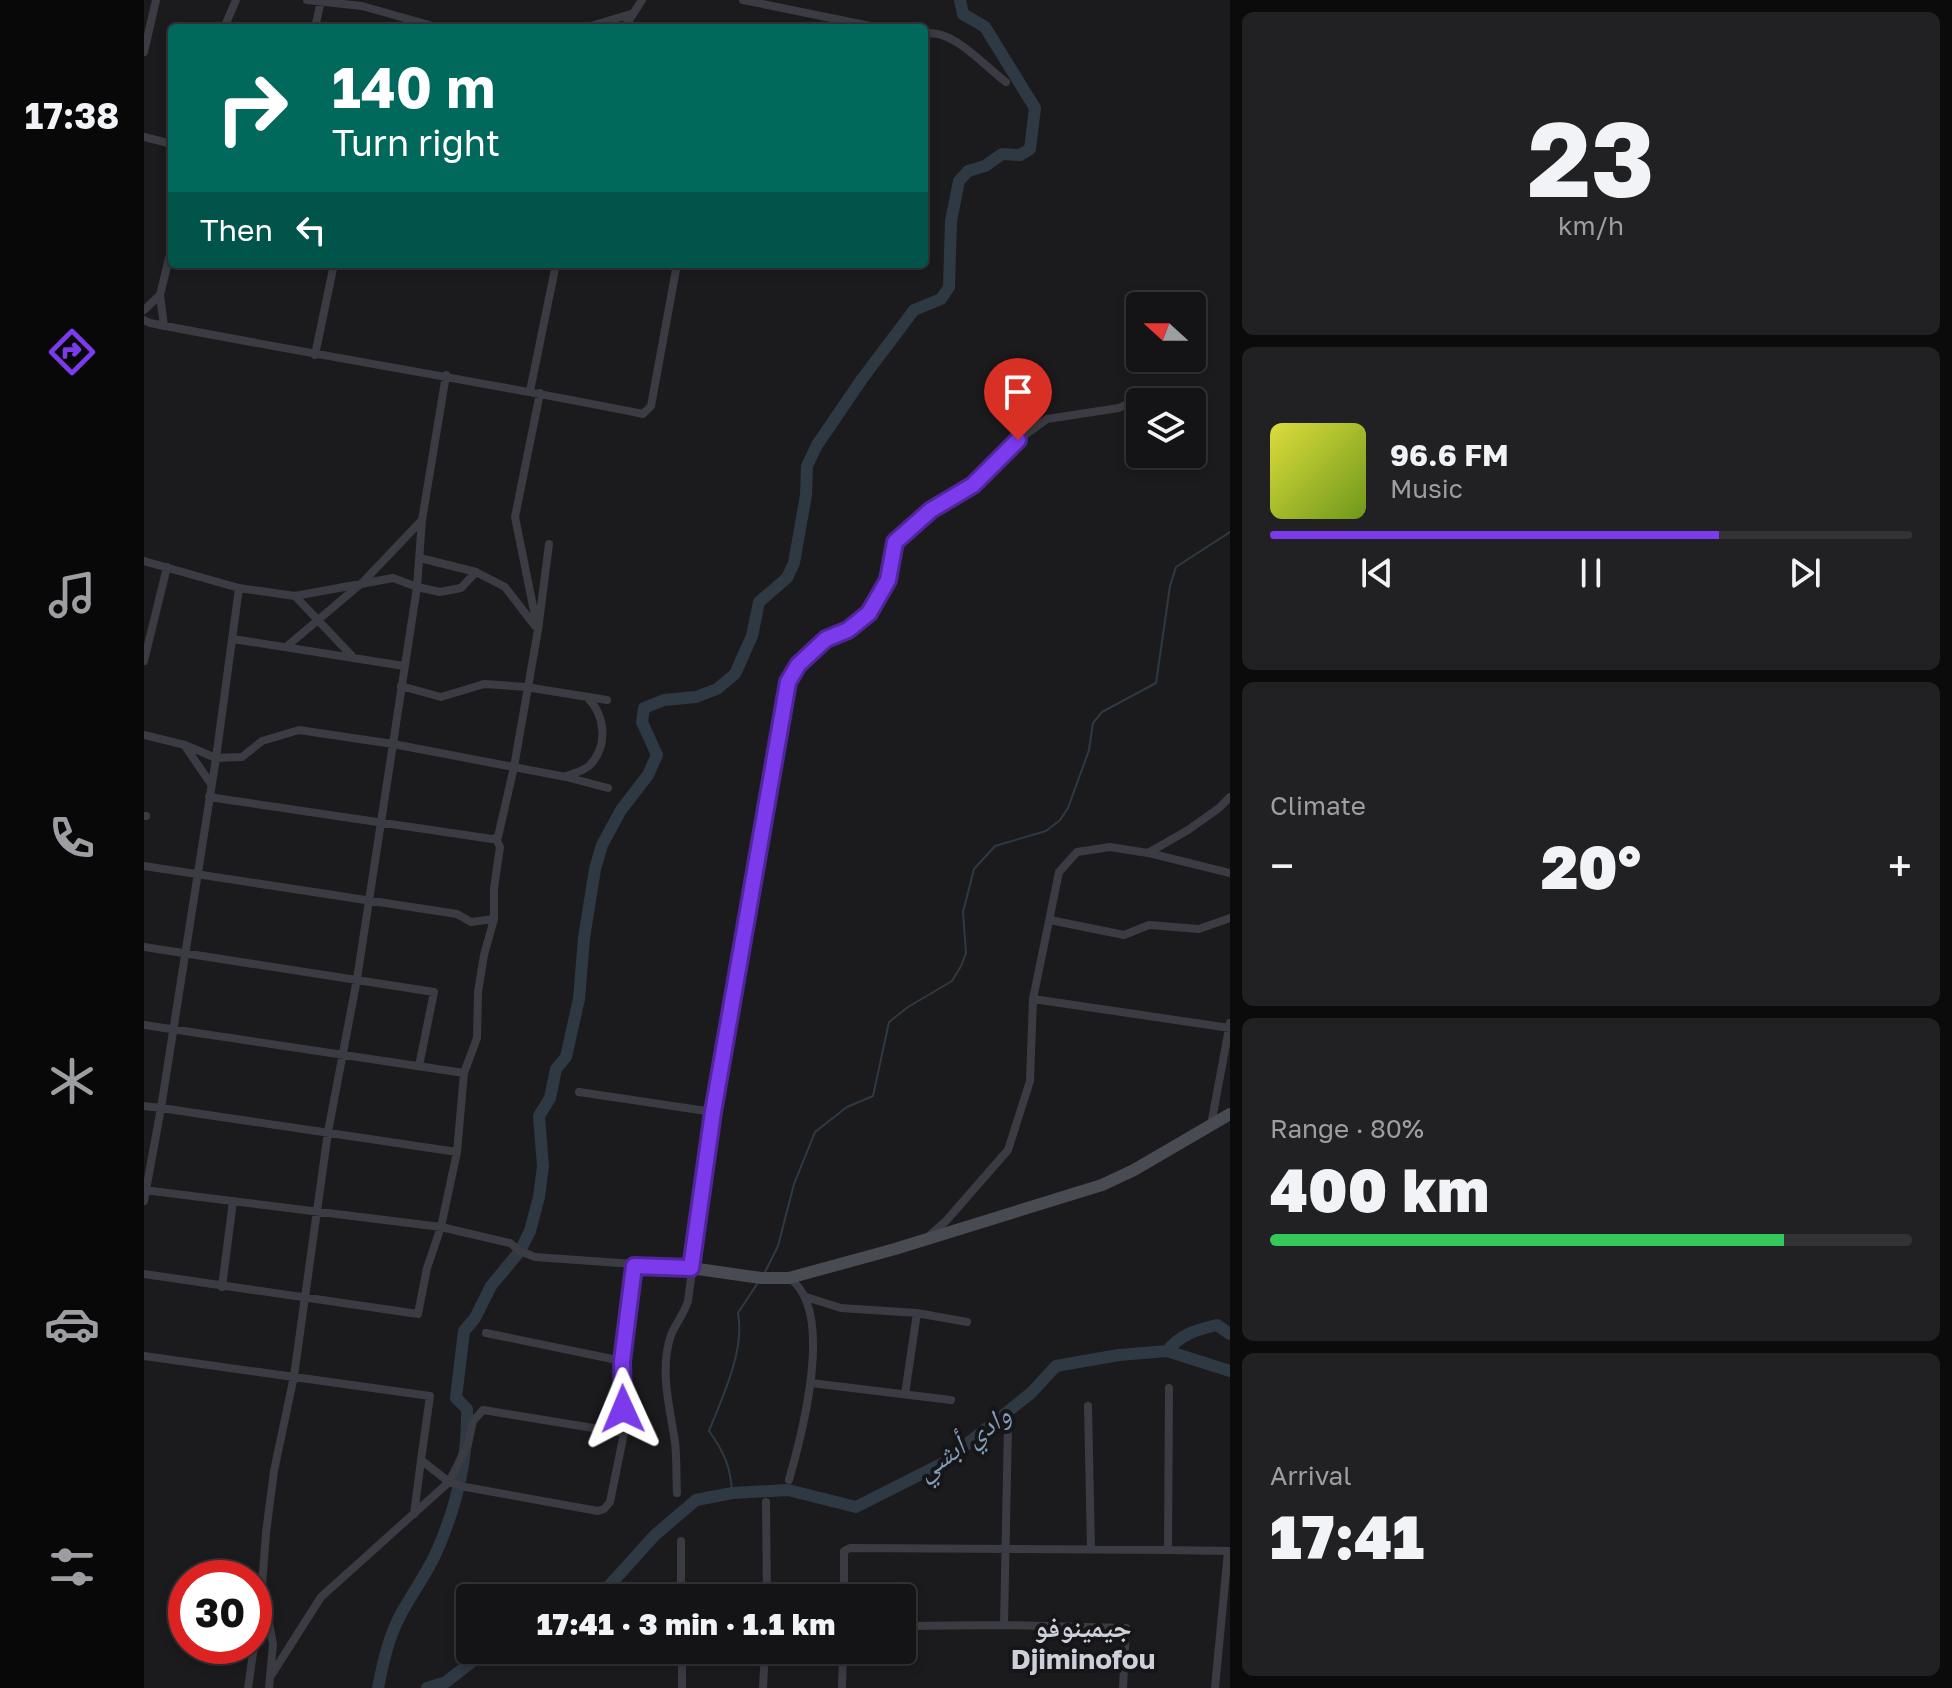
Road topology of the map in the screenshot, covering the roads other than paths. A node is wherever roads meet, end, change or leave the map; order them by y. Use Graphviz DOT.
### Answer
graph roads {
  1 [pos="156,0"];
  2 [pos="236,0"];
  3 [pos="307,0"];
  4 [pos="642,0"];
  5 [pos="743,0"];
  6 [pos="320,1"];
  7 [pos="774,3"];
  8 [pos="631,14"];
  9 [pos="832,23"];
  10 [pos="226,24"];
  11 [pos="316,24"];
  12 [pos="418,24"];
  13 [pos="597,24"];
  14 [pos="626,24"];
  15 [pos="928,33"];
  16 [pos="144,52"];
  17 [pos="1006,82"];
  18 [pos="144,137"];
  19 [pos="168,143"];
  20 [pos="168,262"];
  21 [pos="333,268"];
  22 [pos="555,268"];
  23 [pos="676,268"];
  24 [pos="160,295"];
  25 [pos="144,310"];
  26 [pos="144,320"];
  27 [pos="164,326"];
  28 [pos="315,355"];
  29 [pos="446,375"];
  30 [pos="535,392"];
  31 [pos="1126,404"];
  32 [pos="422,520"];
  33 [pos="549,544"];
  34 [pos="420,558"];
  35 [pos="144,561"];
  36 [pos="167,567"];
  37 [pos="476,572"];
  38 [pos="363,582"];
  39 [pos="417,587"];
  40 [pos="239,588"];
  41 [pos="295,596"];
  42 [pos="317,618"];
  43 [pos="538,630"];
  44 [pos="233,639"];
  45 [pos="286,647"];
  46 [pos="353,657"];
  47 [pos="144,661"];
  48 [pos="404,666"];
  49 [pos="401,686"];
  50 [pos="526,687"];
  51 [pos="587,697"];
  52 [pos="607,700"];
  53 [pos="144,735"];
  54 [pos="393,744"];
  55 [pos="185,745"];
  56 [pos="216,758"];
  57 [pos="514,767"];
  58 [pos="566,777"];
  59 [pos="211,784"];
  60 [pos="608,788"];
  61 [pos="209,797"];
  62 [pos="1230,797"];
  63 [pos="381,822"];
  64 [pos="496,839"];
  65 [pos="1148,853"];
  66 [pos="144,866"];
  67 [pos="1230,873"];
  68 [pos="196,874"];
  69 [pos="367,901"];
  70 [pos="1230,918"];
  71 [pos="494,919"];
  72 [pos="1050,920"];
  73 [pos="144,947"];
  74 [pos="184,954"];
  75 [pos="357,979"];
  76 [pos="1033,999"];
  77 [pos="144,1025"];
  78 [pos="1229,1026"];
  79 [pos="173,1029"];
  80 [pos="344,1054"];
  81 [pos="419,1066"];
  82 [pos="464,1073"];
  83 [pos="579,1092"];
  84 [pos="144,1106"];
  85 [pos="161,1108"];
  86 [pos="713,1112"];
  87 [pos="1230,1114"];
  88 [pos="1211,1125"];
  89 [pos="328,1132"];
  90 [pos="457,1152"];
  91 [pos="145,1190"];
  92 [pos="144,1201"];
  93 [pos="233,1201"];
  94 [pos="317,1211"];
  95 [pos="441,1227"];
  96 [pos="928,1237"];
  97 [pos="634,1266"];
  98 [pos="691,1268"];
  99 [pos="144,1274"];
  100 [pos="789,1278"];
  101 [pos="222,1287"];
  102 [pos="806,1297"];
  103 [pos="306,1298"];
  104 [pos="917,1313"];
  105 [pos="967,1322"];
  106 [pos="486,1333"];
  107 [pos="144,1356"];
  108 [pos="622,1361"];
  109 [pos="294,1376"];
  110 [pos="811,1383"];
  111 [pos="1169,1388"];
  112 [pos="905,1394"];
  113 [pos="951,1400"];
  114 [pos="1088,1406"];
  115 [pos="1008,1425"];
  116 [pos="624,1433"];
  117 [pos="421,1460"];
  118 [pos="789,1480"];
  119 [pos="449,1482"];
  120 [pos="677,1493"];
  121 [pos="766,1502"];
  122 [pos="414,1514"];
  123 [pos="681,1541"];
  124 [pos="1091,1549"];
  125 [pos="1007,1550"];
  126 [pos="1168,1550"];
  127 [pos="1229,1551"];
  128 [pos="264,1560"];
  129 [pos="681,1584"];
  130 [pos="767,1584"];
  131 [pos="844,1584"];
  132 [pos="1226,1614"];
  133 [pos="1004,1625"];
  134 [pos="916,1626"];
  135 [pos="272,1639"];
  136 [pos="272,1660"];
  137 [pos="251,1664"];
  138 [pos="272,1664"];
  139 [pos="682,1664"];
  140 [pos="764,1664"];
  141 [pos="843,1664"];
  142 [pos="271,1676"];
  143 [pos="248,1688"];
  144 [pos="269,1688"];
  145 [pos="682,1688"];
  146 [pos="763,1688"];
  147 [pos="842,1688"];
  148 [pos="1123,1688"];
  149 [pos="1215,1688"];
  1 -- 16 [label="street"];
  2 -- 10 [label="street"];
  3 -- 6 [label="street"];
  4 -- 8 [label="street"];
  5 -- 7 [label="street"];
  6 -- 11 [label="street"];
  6 -- 12 [label="street"];
  7 -- 9 [label="street"];
  8 -- 13 [label="street"];
  8 -- 14 [label="street"];
  15 -- 17 [label="street"];
  18 -- 19 [label="street"];
  20 -- 24 [label="street"];
  21 -- 28 [label="street"];
  22 -- 30 [label="street"];
  23 -- 30 [label="street"];
  24 -- 25 [label="street"];
  24 -- 27 [label="street"];
  26 -- 27 [label="street"];
  27 -- 28 [label="street"];
  28 -- 29 [label="street"];
  29 -- 30 [label="street"];
  29 -- 32 [label="street"];
  30 -- 43 [label="street"];
  31 -- 86 [label="street"];
  32 -- 34 [label="street"];
  32 -- 38 [label="street"];
  33 -- 43 [label="street"];
  34 -- 37 [label="street"];
  34 -- 39 [label="street"];
  35 -- 36 [label="street"];
  36 -- 40 [label="street"];
  36 -- 47 [label="street"];
  37 -- 39 [label="street"];
  37 -- 43 [label="street"];
  38 -- 39 [label="street"];
  38 -- 41 [label="street"];
  38 -- 42 [label="street"];
  39 -- 48 [label="street"];
  40 -- 41 [label="street"];
  40 -- 44 [label="street"];
  41 -- 42 [label="street"];
  42 -- 45 [label="street"];
  42 -- 46 [label="street"];
  43 -- 50 [label="street"];
  44 -- 45 [label="street"];
  44 -- 56 [label="street"];
  45 -- 46 [label="street"];
  46 -- 48 [label="street"];
  48 -- 49 [label="street"];
  49 -- 50 [label="street"];
  49 -- 54 [label="street"];
  50 -- 51 [label="street"];
  50 -- 57 [label="street"];
  51 -- 52 [label="street"];
  51 -- 58 [label="street"];
  53 -- 55 [label="street"];
  54 -- 56 [label="street"];
  54 -- 57 [label="street"];
  54 -- 63 [label="street"];
  55 -- 56 [label="street"];
  55 -- 59 [label="street"];
  56 -- 59 [label="street"];
  57 -- 58 [label="street"];
  57 -- 64 [label="street"];
  58 -- 60 [label="street"];
  59 -- 61 [label="street"];
  61 -- 63 [label="street"];
  61 -- 68 [label="street"];
  62 -- 65 [label="street"];
  63 -- 64 [label="street"];
  63 -- 69 [label="street"];
  64 -- 71 [label="street"];
  65 -- 67 [label="street"];
  65 -- 72 [label="street"];
  66 -- 68 [label="street"];
  68 -- 69 [label="street"];
  68 -- 74 [label="street"];
  69 -- 71 [label="street"];
  69 -- 75 [label="street"];
  70 -- 72 [label="street"];
  71 -- 82 [label="street"];
  72 -- 76 [label="street"];
  73 -- 74 [label="street"];
  74 -- 75 [label="street"];
  74 -- 79 [label="street"];
  75 -- 80 [label="street"];
  75 -- 81 [label="street"];
  76 -- 78 [label="street"];
  76 -- 96 [label="street"];
  77 -- 79 [label="street"];
  78 -- 88 [label="street"];
  79 -- 80 [label="street"];
  79 -- 85 [label="street"];
  80 -- 81 [label="street"];
  80 -- 89 [label="street"];
  81 -- 82 [label="street"];
  82 -- 90 [label="street"];
  83 -- 86 [label="street"];
  84 -- 85 [label="street"];
  85 -- 89 [label="street"];
  85 -- 91 [label="street"];
  86 -- 98 [label="street"];
  87 -- 88 [label="street"];
  88 -- 96 [label="street"];
  89 -- 90 [label="street"];
  89 -- 94 [label="street"];
  90 -- 95 [label="street"];
  91 -- 92 [label="street"];
  91 -- 93 [label="street"];
  93 -- 94 [label="street"];
  93 -- 101 [label="street"];
  94 -- 95 [label="street"];
  94 -- 103 [label="street"];
  95 -- 97 [label="street"];
  95 -- 103 [label="street"];
  96 -- 100 [label="street"];
  97 -- 98 [label="street"];
  97 -- 108 [label="street"];
  98 -- 100 [label="street"];
  98 -- 120 [label="street"];
  99 -- 101 [label="street"];
  100 -- 102 [label="street"];
  101 -- 103 [label="street"];
  102 -- 104 [label="street"];
  102 -- 110 [label="street"];
  103 -- 109 [label="street"];
  104 -- 105 [label="street"];
  104 -- 112 [label="street"];
  106 -- 108 [label="street"];
  107 -- 109 [label="street"];
  108 -- 116 [label="street"];
  109 -- 117 [label="street"];
  109 -- 128 [label="street"];
  110 -- 112 [label="street"];
  110 -- 118 [label="street"];
  111 -- 126 [label="street"];
  112 -- 113 [label="street"];
  114 -- 124 [label="street"];
  115 -- 125 [label="street"];
  116 -- 119 [label="street"];
  116 -- 119 [label="street"];
  117 -- 119 [label="street"];
  117 -- 122 [label="street"];
  119 -- 122 [label="street"];
  121 -- 130 [label="street"];
  122 -- 142 [label="street"];
  123 -- 129 [label="street"];
  124 -- 125 [label="street"];
  124 -- 126 [label="street"];
  125 -- 131 [label="street"];
  125 -- 133 [label="street"];
  126 -- 127 [label="street"];
  127 -- 132 [label="street"];
  132 -- 149 [label="street"];
  133 -- 134 [label="street"];
  133 -- 148 [label="street"];
  135 -- 136 [label="street"];
  137 -- 143 [label="street"];
  138 -- 142 [label="street"];
  139 -- 145 [label="street"];
  140 -- 146 [label="street"];
  141 -- 147 [label="street"];
  142 -- 144 [label="street"];
}
